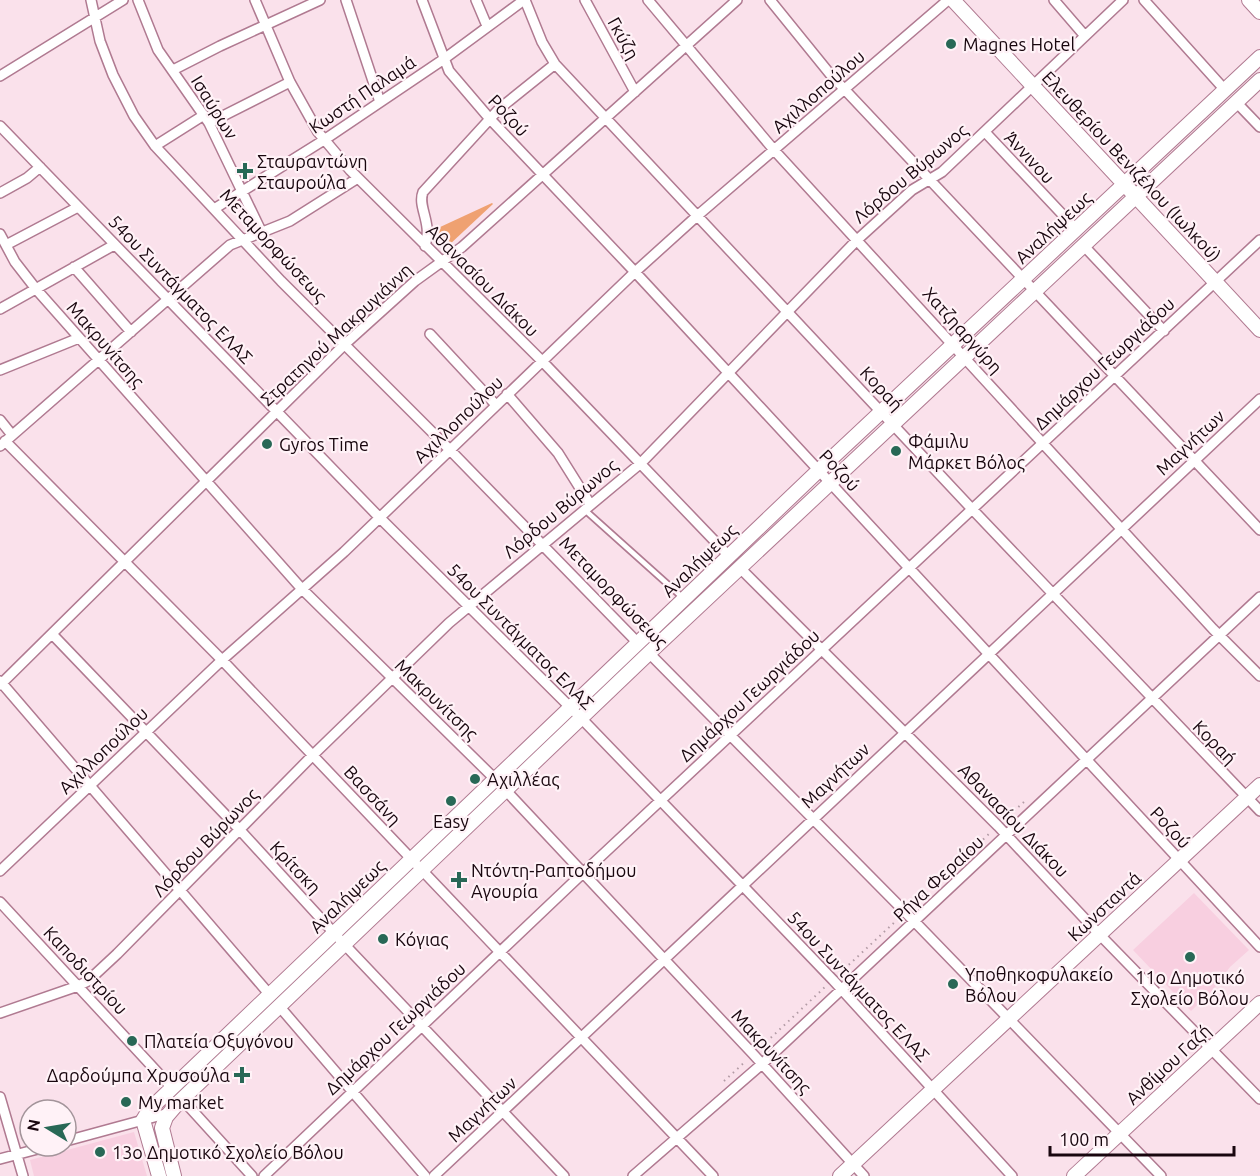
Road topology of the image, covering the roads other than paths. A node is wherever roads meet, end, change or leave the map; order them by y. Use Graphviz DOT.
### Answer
graph roads {
  1 [pos="91,0"];
  2 [pos="123,0"];
  3 [pos="138,0"];
  4 [pos="255,0"];
  5 [pos="320,0"];
  6 [pos="346,0"];
  7 [pos="422,0"];
  8 [pos="476,0"];
  9 [pos="525,0"];
  10 [pos="585,0"];
  11 [pos="648,0"];
  12 [pos="737,0"];
  13 [pos="770,0"];
  14 [pos="948,0"];
  15 [pos="953,0"];
  16 [pos="1054,0"];
  17 [pos="1123,0"];
  18 [pos="1144,0"];
  19 [pos="1249,0"];
  20 [pos="1260,12"];
  21 [pos="94,18"];
  22 [pos="266,25"];
  23 [pos="487,26"];
  24 [pos="1085,36"];
  25 [pos="687,46"];
  26 [pos="1260,57"];
  27 [pos="444,59"];
  28 [pos="555,64"];
  29 [pos="173,70"];
  30 [pos="0,76"];
  31 [pos="1260,80"];
  32 [pos="290,82"];
  33 [pos="1034,86"];
  34 [pos="844,90"];
  35 [pos="1225,90"];
  36 [pos="635,92"];
  37 [pos="380,102"];
  38 [pos="1236,102"];
  39 [pos="606,118"];
  40 [pos="207,119"];
  41 [pos="490,119"];
  42 [pos="0,126"];
  43 [pos="1260,127"];
  44 [pos="985,132"];
  45 [pos="324,140"];
  46 [pos="155,146"];
  47 [pos="774,150"];
  48 [pos="40,167"];
  49 [pos="542,174"];
  50 [pos="358,178"];
  51 [pos="930,180"];
  52 [pos="1126,184"];
  53 [pos="244,192"];
  54 [pos="0,193"];
  55 [pos="1137,196"];
  56 [pos="78,207"];
  57 [pos="214,209"];
  58 [pos="697,216"];
  59 [pos="1077,230"];
  60 [pos="262,233"];
  61 [pos="0,234"];
  62 [pos="242,239"];
  63 [pos="857,240"];
  64 [pos="1260,240"];
  65 [pos="114,244"];
  66 [pos="6,245"];
  67 [pos="424,246"];
  68 [pos="1084,246"];
  69 [pos="441,262"];
  70 [pos="74,267"];
  71 [pos="635,272"];
  72 [pos="1022,280"];
  73 [pos="1216,282"];
  74 [pos="36,289"];
  75 [pos="1035,293"];
  76 [pos="167,300"];
  77 [pos="0,309"];
  78 [pos="787,312"];
  79 [pos="1260,330"];
  80 [pos="1164,331"];
  81 [pos="131,332"];
  82 [pos="430,334"];
  83 [pos="79,338"];
  84 [pos="954,344"];
  85 [pos="344,345"];
  86 [pos="965,357"];
  87 [pos="98,359"];
  88 [pos="542,361"];
  89 [pos="0,370"];
  90 [pos="727,372"];
  91 [pos="1114,376"];
  92 [pos="507,394"];
  93 [pos="1260,399"];
  94 [pos="496,405"];
  95 [pos="276,412"];
  96 [pos="882,412"];
  97 [pos="0,420"];
  98 [pos="893,424"];
  99 [pos="6,441"];
  100 [pos="1043,442"];
  101 [pos="450,450"];
  102 [pos="1194,460"];
  103 [pos="641,463"];
  104 [pos="818,471"];
  105 [pos="205,482"];
  106 [pos="830,484"];
  107 [pos="587,506"];
  108 [pos="972,509"];
  109 [pos="379,517"];
  110 [pos="1121,529"];
  111 [pos="1260,530"];
  112 [pos="542,544"];
  113 [pos="729,556"];
  114 [pos="124,562"];
  115 [pos="741,568"];
  116 [pos="909,568"];
  117 [pos="301,588"];
  118 [pos="1053,593"];
  119 [pos="1260,597"];
  120 [pos="684,599"];
  121 [pos="468,606"];
  122 [pos="51,634"];
  123 [pos="1219,636"];
  124 [pos="638,643"];
  125 [pos="821,650"];
  126 [pos="649,653"];
  127 [pos="988,654"];
  128 [pos="222,660"];
  129 [pos="1260,676"];
  130 [pos="393,678"];
  131 [pos="1,683"];
  132 [pos="1151,699"];
  133 [pos="570,708"];
  134 [pos="581,718"];
  135 [pos="146,732"];
  136 [pos="905,732"];
  137 [pos="729,736"];
  138 [pos="313,755"];
  139 [pos="1087,760"];
  140 [pos="495,778"];
  141 [pos="1260,785"];
  142 [pos="90,786"];
  143 [pos="506,790"];
  144 [pos="1246,798"];
  145 [pos="660,801"];
  146 [pos="1260,811"];
  147 [pos="813,819"];
  148 [pos="239,829"];
  149 [pos="1007,835"];
  150 [pos="411,859"];
  151 [pos="1179,860"];
  152 [pos="422,870"];
  153 [pos="0,871"];
  154 [pos="584,873"];
  155 [pos="743,886"];
  156 [pos="181,890"];
  157 [pos="0,902"];
  158 [pos="915,922"];
  159 [pos="334,933"];
  160 [pos="1100,935"];
  161 [pos="344,944"];
  162 [pos="1260,947"];
  163 [pos="500,953"];
  164 [pos="664,959"];
  165 [pos="78,986"];
  166 [pos="842,990"];
  167 [pos="270,995"];
  168 [pos="1260,1003"];
  169 [pos="279,1006"];
  170 [pos="0,1013"];
  171 [pos="1008,1020"];
  172 [pos="422,1025"];
  173 [pos="581,1038"];
  174 [pos="1210,1050"];
  175 [pos="762,1064"];
  176 [pos="172,1088"];
  177 [pos="933,1090"];
  178 [pos="351,1092"];
  179 [pos="0,1097"];
  180 [pos="182,1099"];
  181 [pos="1260,1099"];
  182 [pos="502,1112"];
  183 [pos="169,1113"];
  184 [pos="143,1120"];
  185 [pos="1120,1134"];
  186 [pos="677,1137"];
  187 [pos="78,1138"];
  188 [pos="16,1155"];
  189 [pos="0,1160"];
  190 [pos="853,1164"];
  191 [pos="23,1176"];
  192 [pos="159,1176"];
  193 [pos="174,1176"];
  194 [pos="252,1176"];
  195 [pos="264,1176"];
  196 [pos="425,1176"];
  197 [pos="434,1176"];
  198 [pos="564,1176"];
  199 [pos="633,1176"];
  200 [pos="713,1176"];
  201 [pos="840,1176"];
  202 [pos="864,1176"];
  203 [pos="1012,1176"];
  204 [pos="1074,1176"];
  205 [pos="1161,1176"];
  1 -- 21 [label="street, Μεταμορφώσεως"];
  2 -- 21 [label="street"];
  3 -- 29 [label="street, Ισαύρων"];
  4 -- 22 [label="street, Αθανασίου Διάκου"];
  5 -- 22 [label="street"];
  6 -- 37 [label="street"];
  7 -- 27 [label="street, Ροζού"];
  8 -- 23 [label="street"];
  9 -- 23 [label="street, Κωστή Παλαμά"];
  9 -- 28 [label="street, Κοραή"];
  10 -- 36 [label="street, Γκύζη"];
  11 -- 25 [label="street, Χατζηαργύρη"];
  12 -- 25 [label="street, Στρατηγού Μακρυγιάννη"];
  13 -- 34 [label="street"];
  14 -- 34 [label="street, Αχιλλοπούλου"];
  15 -- 33 [label="main road, Ελευθερίου Βενιζέλου (Ιωλκού)"];
  16 -- 24 [label="street"];
  17 -- 24 [label="street, Λόρδου Βύρωνος"];
  18 -- 35 [label="street"];
  19 -- 20 [label="main road"];
  21 -- 30 [label="street"];
  21 -- 46 [label="street, Μεταμορφώσεως"];
  22 -- 29 [label="street"];
  22 -- 32 [label="street, Αθανασίου Διάκου"];
  23 -- 27 [label="street, Κωστή Παλαμά"];
  24 -- 33 [label="street, Λόρδου Βύρωνος"];
  25 -- 36 [label="street, Στρατηγού Μακρυγιάννη"];
  25 -- 47 [label="street, Χατζηαργύρη"];
  26 -- 35 [label="main road, Αναλήψεως"];
  27 -- 37 [label="street, Κωστή Παλαμά"];
  27 -- 41 [label="street, Ροζού"];
  28 -- 39 [label="street, Κοραή"];
  28 -- 41 [label="street"];
  29 -- 40 [label="street, Ισαύρων"];
  31 -- 38 [label="main road, Αναλήψεως"];
  32 -- 40 [label="street"];
  32 -- 45 [label="street, Αθανασίου Διάκου"];
  33 -- 44 [label="street, Λόρδου Βύρωνος"];
  33 -- 52 [label="main road, Ελευθερίου Βενιζέλου (Ιωλκού)"];
  34 -- 47 [label="street, Αχιλλοπούλου"];
  34 -- 51 [label="street"];
  35 -- 52 [label="main road, Αναλήψεως"];
  36 -- 39 [label="street, Στρατηγού Μακρυγιάννη"];
  37 -- 45 [label="street, Κωστή Παλαμά"];
  38 -- 43 [label="street"];
  38 -- 55 [label="main road, Αναλήψεως"];
  39 -- 49 [label="street, Στρατηγού Μακρυγιάννη"];
  39 -- 58 [label="street, Κοραή"];
  40 -- 46 [label="street"];
  40 -- 53 [label="street, Ισαύρων"];
  41 -- 49 [label="street, Ροζού"];
  41 -- 67 [label="street"];
  42 -- 48 [label="street, 54ου Συντάγματος ΕΛΑΣ"];
  44 -- 51 [label="street, Λόρδου Βύρωνος"];
  44 -- 59 [label="street, Άννινου"];
  45 -- 50 [label="street, Αθανασίου Διάκου"];
  45 -- 53 [label="street, Κωστή Παλαμά"];
  46 -- 57 [label="street, Μεταμορφώσεως"];
  47 -- 58 [label="street, Αχιλλοπούλου"];
  47 -- 63 [label="street, Χατζηαργύρη"];
  48 -- 54 [label="street"];
  48 -- 56 [label="street, 54ου Συντάγματος ΕΛΑΣ"];
  49 -- 69 [label="street, Στρατηγού Μακρυγιάννη"];
  49 -- 71 [label="street, Ροζού"];
  50 -- 60 [label="street"];
  50 -- 67 [label="street, Αθανασίου Διάκου"];
  51 -- 63 [label="street, Λόρδου Βύρωνος"];
  51 -- 72 [label="street"];
  52 -- 55 [label="main road, Ελευθερίου Βενιζέλου (Ιωλκού)"];
  52 -- 59 [label="main road, Αναλήψεως"];
  53 -- 57 [label="street, Κωστή Παλαμά"];
  53 -- 60 [label="street, Ισαύρων"];
  55 -- 68 [label="main road, Αναλήψεως"];
  55 -- 73 [label="main road, Ελευθερίου Βενιζέλου (Ιωλκού)"];
  56 -- 65 [label="street, 54ου Συντάγματος ΕΛΑΣ"];
  56 -- 66 [label="street"];
  57 -- 62 [label="street, Μεταμορφώσεως"];
  58 -- 71 [label="street, Αχιλλοπούλου"];
  58 -- 78 [label="street, Κοραή"];
  59 -- 72 [label="main road, Αναλήψεως"];
  60 -- 62 [label="street"];
  61 -- 66 [label="street, Μακρυνίτσης"];
  62 -- 76 [label="street"];
  62 -- 85 [label="street, Μεταμορφώσεως"];
  63 -- 78 [label="street, Λόρδου Βύρωνος"];
  63 -- 84 [label="street, Χατζηαργύρη"];
  64 -- 73 [label="street, Δημάρχου Γεωργιάδου"];
  65 -- 70 [label="street"];
  65 -- 76 [label="street, 54ου Συντάγματος ΕΛΑΣ"];
  66 -- 74 [label="street, Μακρυνίτσης"];
  67 -- 69 [label="street, Αθανασίου Διάκου"];
  68 -- 75 [label="main road, Αναλήψεως"];
  68 -- 80 [label="street"];
  69 -- 85 [label="street, Στρατηγού Μακρυγιάννη"];
  69 -- 88 [label="street, Αθανασίου Διάκου"];
  70 -- 74 [label="street"];
  70 -- 81 [label="street"];
  71 -- 88 [label="street, Αχιλλοπούλου"];
  71 -- 90 [label="street, Ροζού"];
  72 -- 75 [label="street"];
  72 -- 84 [label="main road, Αναλήψεως"];
  73 -- 79 [label="main road, Ελευθερίου Βενιζέλου (Ιωλκού)"];
  73 -- 80 [label="street, Δημάρχου Γεωργιάδου"];
  74 -- 77 [label="street"];
  74 -- 83 [label="street, Μακρυνίτσης"];
  75 -- 86 [label="main road, Αναλήψεως"];
  75 -- 91 [label="street"];
  76 -- 81 [label="street"];
  76 -- 95 [label="street, 54ου Συντάγματος ΕΛΑΣ"];
  78 -- 90 [label="street, Λόρδου Βύρωνος"];
  78 -- 96 [label="street, Κοραή"];
  80 -- 91 [label="street, Δημάρχου Γεωργιάδου"];
  81 -- 87 [label="street"];
  82 -- 94 [label="street"];
  83 -- 87 [label="street, Μακρυνίτσης"];
  83 -- 89 [label="street"];
  84 -- 86 [label="street, Χατζηαργύρη"];
  84 -- 96 [label="main road, Αναλήψεως"];
  85 -- 95 [label="street, Στρατηγού Μακρυγιάννη"];
  85 -- 101 [label="street, Μεταμορφώσεως"];
  86 -- 98 [label="main road, Αναλήψεως"];
  86 -- 100 [label="street, Χατζηαργύρη"];
  87 -- 99 [label="street"];
  87 -- 105 [label="street, Μακρυνίτσης"];
  88 -- 92 [label="street, Αχιλλοπούλου"];
  88 -- 103 [label="street, Αθανασίου Διάκου"];
  90 -- 103 [label="street, Λόρδου Βύρωνος"];
  90 -- 104 [label="street, Ροζού"];
  91 -- 100 [label="street, Δημάρχου Γεωργιάδου"];
  91 -- 102 [label="street"];
  92 -- 94 [label="street, Αχιλλοπούλου"];
  92 -- 107 [label="street"];
  93 -- 102 [label="street, Μαγνήτων"];
  94 -- 101 [label="street, Αχιλλοπούλου"];
  95 -- 105 [label="street, Στρατηγού Μακρυγιάννη"];
  95 -- 109 [label="street, 54ου Συντάγματος ΕΛΑΣ"];
  96 -- 98 [label="street, Κοραή"];
  96 -- 104 [label="main road, Αναλήψεως"];
  97 -- 99 [label="street, Βασσάνη"];
  98 -- 106 [label="main road, Αναλήψεως"];
  98 -- 108 [label="street, Κοραή"];
  99 -- 114 [label="street, Βασσάνη"];
  100 -- 108 [label="street, Δημάρχου Γεωργιάδου"];
  100 -- 110 [label="street, Χατζηαργύρη"];
  101 -- 109 [label="street, Αχιλλοπούλου"];
  101 -- 112 [label="street, Μεταμορφώσεως"];
  102 -- 110 [label="street, Μαγνήτων"];
  102 -- 111 [label="street"];
  103 -- 107 [label="street, Λόρδου Βύρωνος"];
  103 -- 113 [label="street, Αθανασίου Διάκου"];
  104 -- 106 [label="street, Ροζού"];
  104 -- 113 [label="main road, Αναλήψεως"];
  105 -- 114 [label="street, Στρατηγού Μακρυγιάννη"];
  105 -- 117 [label="street, Μακρυνίτσης"];
  106 -- 115 [label="main road, Αναλήψεως"];
  106 -- 116 [label="street, Ροζού"];
  107 -- 112 [label="street, Λόρδου Βύρωνος"];
  107 -- 120 [label="lane"];
  108 -- 116 [label="street, Δημάρχου Γεωργιάδου"];
  108 -- 118 [label="street, Κοραή"];
  109 -- 117 [label="street, Αχιλλοπούλου"];
  109 -- 121 [label="street, 54ου Συντάγματος ΕΛΑΣ"];
  110 -- 118 [label="street, Μαγνήτων"];
  110 -- 123 [label="street, Χατζηαργύρη"];
  112 -- 121 [label="street, Λόρδου Βύρωνος"];
  112 -- 124 [label="street, Μεταμορφώσεως"];
  113 -- 120 [label="main road, Αναλήψεως"];
  114 -- 122 [label="street, Στρατηγού Μακρυγιάννη"];
  114 -- 128 [label="street, Βασσάνη"];
  115 -- 125 [label="street, Αθανασίου Διάκου"];
  115 -- 126 [label="main road, Αναλήψεως"];
  116 -- 125 [label="street, Δημάρχου Γεωργιάδου"];
  116 -- 127 [label="street, Ροζού"];
  117 -- 128 [label="street, Αχιλλοπούλου"];
  117 -- 130 [label="street, Μακρυνίτσης"];
  118 -- 127 [label="street, Μαγνήτων"];
  118 -- 132 [label="street, Κοραή"];
  119 -- 123 [label="street, Ρήγα Φεραίου"];
  120 -- 124 [label="main road, Αναλήψεως"];
  121 -- 130 [label="street, Λόρδου Βύρωνος"];
  121 -- 133 [label="street, 54ου Συντάγματος ΕΛΑΣ"];
  122 -- 131 [label="street, Στρατηγού Μακρυγιάννη"];
  122 -- 135 [label="street, Κρίτσκη"];
  123 -- 129 [label="street, Χατζηαργύρη"];
  123 -- 132 [label="street, Ρήγα Φεραίου"];
  124 -- 126 [label="main road, Μεταμορφώσεως"];
  124 -- 133 [label="main road, Αναλήψεως"];
  125 -- 136 [label="street, Αθανασίου Διάκου"];
  125 -- 137 [label="street, Δημάρχου Γεωργιάδου"];
  126 -- 134 [label="main road, Αναλήψεως"];
  126 -- 137 [label="street, Μεταμορφώσεως"];
  127 -- 136 [label="street, Μαγνήτων"];
  127 -- 139 [label="street, Ροζού"];
  128 -- 135 [label="street, Αχιλλοπούλου"];
  128 -- 138 [label="street, Βασσάνη"];
  130 -- 138 [label="street, Λόρδου Βύρωνος"];
  130 -- 140 [label="street, Μακρυνίτσης"];
  131 -- 142 [label="street"];
  132 -- 139 [label="street, Ρήγα Φεραίου"];
  132 -- 144 [label="street, Κοραή"];
  133 -- 134 [label="street, 54ου Συντάγματος ΕΛΑΣ"];
  133 -- 140 [label="main road, Αναλήψεως"];
  134 -- 143 [label="main road, Αναλήψεως"];
  134 -- 145 [label="street, 54ου Συντάγματος ΕΛΑΣ"];
  135 -- 142 [label="street, Αχιλλοπούλου"];
  135 -- 148 [label="street, Κρίτσκη"];
  136 -- 147 [label="street, Μαγνήτων"];
  136 -- 149 [label="street, Αθανασίου Διάκου"];
  137 -- 145 [label="street, Δημάρχου Γεωργιάδου"];
  137 -- 147 [label="street, Μεταμορφώσεως"];
  138 -- 148 [label="street, Λόρδου Βύρωνος"];
  138 -- 150 [label="street, Βασσάνη"];
  139 -- 149 [label="street, Ρήγα Φεραίου"];
  139 -- 151 [label="street, Ροζού"];
  140 -- 143 [label="street, Μακρυνίτσης"];
  140 -- 150 [label="main road, Αναλήψεως"];
  141 -- 144 [label="main road, Κωνσταντά"];
  142 -- 153 [label="street, Αχιλλοπούλου"];
  142 -- 156 [label="street"];
  143 -- 152 [label="main road, Αναλήψεως"];
  143 -- 154 [label="street, Μακρυνίτσης"];
  144 -- 146 [label="street, Κοραή"];
  144 -- 151 [label="main road, Κωνσταντά"];
  145 -- 154 [label="street, Δημάρχου Γεωργιάδου"];
  145 -- 155 [label="street, 54ου Συντάγματος ΕΛΑΣ"];
  147 -- 155 [label="street, Μαγνήτων"];
  147 -- 158 [label="street, Μεταμορφώσεως"];
  148 -- 156 [label="street, Λόρδου Βύρωνος"];
  148 -- 159 [label="street, Κρίτσκη"];
  149 -- 158 [label="street, Ρήγα Φεραίου"];
  149 -- 160 [label="street, Αθανασίου Διάκου"];
  150 -- 152 [label="street, Βασσάνη"];
  150 -- 159 [label="main road, Αναλήψεως"];
  151 -- 160 [label="main road, Κωνσταντά"];
  151 -- 162 [label="street, Ροζού"];
  152 -- 161 [label="main road, Αναλήψεως"];
  152 -- 163 [label="street, Βασσάνη"];
  154 -- 163 [label="street, Δημάρχου Γεωργιάδου"];
  154 -- 164 [label="street, Μακρυνίτσης"];
  155 -- 164 [label="street, Μαγνήτων"];
  155 -- 166 [label="street, 54ου Συντάγματος ΕΛΑΣ"];
  156 -- 165 [label="street, Λόρδου Βύρωνος"];
  156 -- 167 [label="street"];
  157 -- 165 [label="street, Καποδιστρίου"];
  158 -- 166 [label="street, Ρήγα Φεραίου"];
  158 -- 171 [label="street, Μεταμορφώσεως"];
  159 -- 161 [label="street, Κρίτσκη"];
  159 -- 167 [label="main road, Αναλήψεως"];
  160 -- 171 [label="main road, Κωνσταντά"];
  160 -- 174 [label="street, Αθανασίου Διάκου"];
  161 -- 169 [label="main road, Αναλήψεως"];
  161 -- 172 [label="street, Κρίτσκη"];
  163 -- 172 [label="street, Δημάρχου Γεωργιάδου"];
  163 -- 173 [label="street, Βασσάνη"];
  164 -- 173 [label="street, Μαγνήτων"];
  164 -- 175 [label="street, Μακρυνίτσης"];
  165 -- 170 [label="street, Λόρδου Βύρωνος"];
  165 -- 176 [label="street, Καποδιστρίου"];
  166 -- 175 [label="street, Ρήγα Φεραίου"];
  166 -- 177 [label="street, 54ου Συντάγματος ΕΛΑΣ"];
  167 -- 176 [label="main road, Αναλήψεως"];
  168 -- 174 [label="main road, Ανθίμου Γαζή"];
  169 -- 178 [label="street"];
  169 -- 180 [label="main road, Αναλήψεως"];
  171 -- 177 [label="main road, Κωνσταντά"];
  171 -- 185 [label="street, Μεταμορφώσεως"];
  172 -- 178 [label="street, Δημάρχου Γεωργιάδου"];
  172 -- 182 [label="street, Κρίτσκη"];
  173 -- 182 [label="street, Μαγνήτων"];
  173 -- 186 [label="street, Βασσάνη"];
  174 -- 181 [label="street, Αθανασίου Διάκου"];
  174 -- 185 [label="main road, Ανθίμου Γαζή"];
  175 -- 186 [label="street, Ρήγα Φεραίου"];
  175 -- 190 [label="street, Μακρυνίτσης"];
  176 -- 184 [label="main road, Αναλήψεως"];
  177 -- 190 [label="main road, Κωνσταντά"];
  177 -- 203 [label="street, 54ου Συντάγματος ΕΛΑΣ"];
  178 -- 195 [label="street, Δημάρχου Γεωργιάδου"];
  178 -- 196 [label="street"];
  179 -- 188 [label="street"];
  180 -- 183 [label="main road, Αναλήψεως"];
  180 -- 194 [label="street"];
  182 -- 197 [label="street, Μαγνήτων"];
  182 -- 198 [label="street, Κρίτσκη"];
  183 -- 184 [label="street"];
  183 -- 193 [label="main road"];
  184 -- 187 [label="street"];
  184 -- 192 [label="main road"];
  185 -- 204 [label="main road, Ανθίμου Γαζή"];
  185 -- 205 [label="street, Μεταμορφώσεως"];
  186 -- 199 [label="street, Ρήγα Φεραίου"];
  186 -- 200 [label="street, Βασσάνη"];
  188 -- 189 [label="street"];
  188 -- 191 [label="street"];
  190 -- 201 [label="main road, Κωνσταντά"];
  190 -- 202 [label="street, Μακρυνίτσης"];
}
